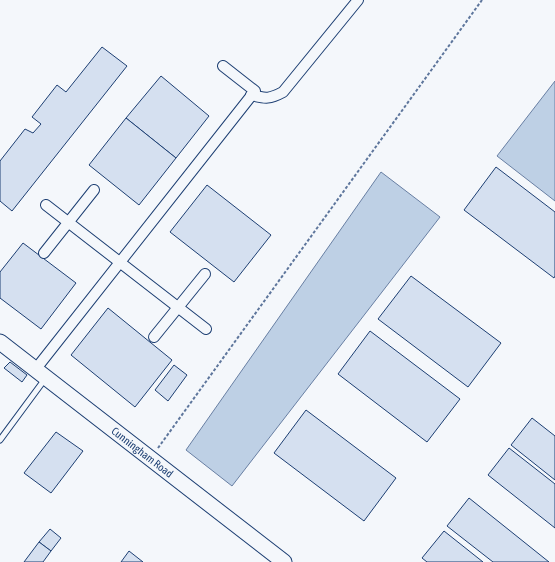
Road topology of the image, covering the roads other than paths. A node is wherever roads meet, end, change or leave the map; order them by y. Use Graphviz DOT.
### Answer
graph roads {
  1 [pos="358,0"];
  2 [pos="223,66"];
  3 [pos="251,96"];
  4 [pos="94,190"];
  5 [pos="46,205"];
  6 [pos="68,222"];
  7 [pos="44,254"];
  8 [pos="120,262"];
  9 [pos="205,274"];
  10 [pos="178,308"];
  11 [pos="206,329"];
  12 [pos="154,338"];
  13 [pos="0,342"];
  14 [pos="41,374"];
  15 [pos="0,440"];
  16 [pos="284,562"];
  1 -- 3 [label="street"];
  2 -- 3 [label="street"];
  3 -- 8 [label="street"];
  4 -- 6 [label="street"];
  5 -- 6 [label="street"];
  6 -- 7 [label="street"];
  6 -- 8 [label="street"];
  8 -- 10 [label="street"];
  8 -- 14 [label="street"];
  9 -- 10 [label="street"];
  10 -- 11 [label="street"];
  10 -- 12 [label="street"];
  13 -- 14 [label="street, Cunningham Road"];
  14 -- 15 [label="lane"];
  14 -- 16 [label="street, Cunningham Road"];
}
